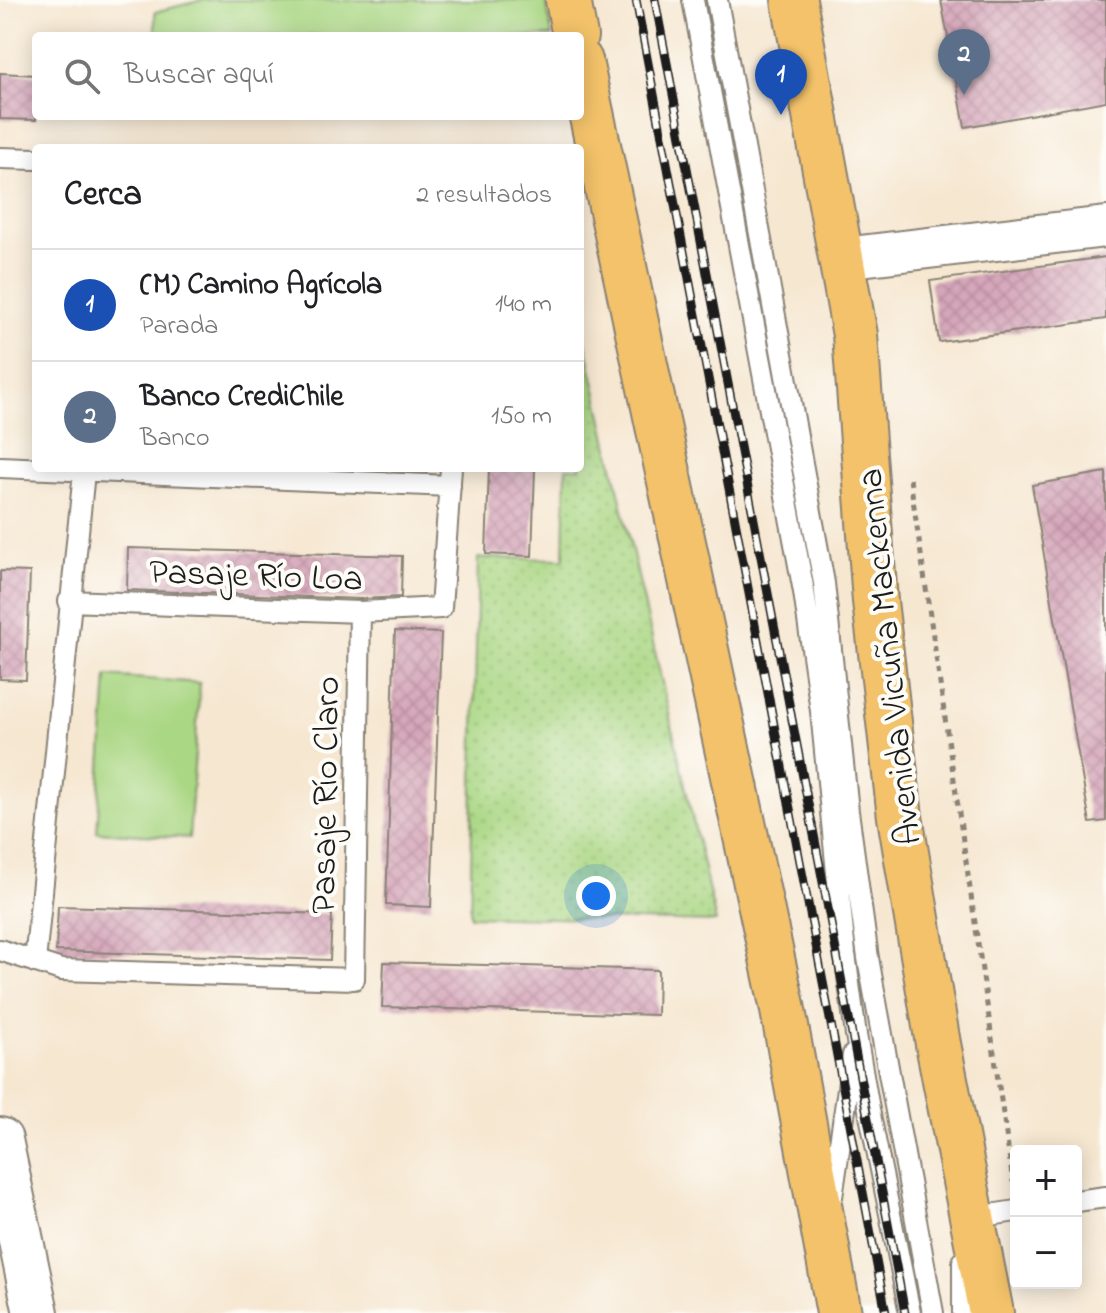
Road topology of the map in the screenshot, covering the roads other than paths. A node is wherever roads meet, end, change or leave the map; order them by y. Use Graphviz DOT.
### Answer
graph roads {
  1 [pos="568,0"];
  2 [pos="693,0"];
  3 [pos="717,0"];
  4 [pos="794,0"];
  5 [pos="574,32"];
  6 [pos="584,80"];
  7 [pos="0,158"];
  8 [pos="32,159"];
  9 [pos="1106,227"];
  10 [pos="843,258"];
  11 [pos="0,467"];
  12 [pos="32,469"];
  13 [pos="84,472"];
  14 [pos="183,472"];
  15 [pos="451,477"];
  16 [pos="69,601"];
  17 [pos="360,612"];
  18 [pos="0,950"];
  19 [pos="35,962"];
  20 [pos="856,1035"];
  21 [pos="0,1140"];
  22 [pos="962,1168"];
  23 [pos="1106,1197"];
  24 [pos="1082,1200"];
  25 [pos="1010,1212"];
  26 [pos="971,1218"];
  27 [pos="825,1238"];
  28 [pos="36,1313"];
  29 [pos="839,1313"];
  30 [pos="910,1313"];
  31 [pos="933,1313"];
  32 [pos="963,1313"];
  33 [pos="991,1313"];
  1 -- 5 [label="main road"];
  2 -- 20 [label="lane"];
  3 -- 31 [label="lane"];
  4 -- 10 [label="main road, Avenida Vicuña Mackenna"];
  6 -- 27 [label="main road"];
  7 -- 8 [label="lane"];
  9 -- 10 [label="street"];
  10 -- 22 [label="main road, Avenida Vicuña Mackenna"];
  11 -- 12 [label="lane"];
  13 -- 14 [label="lane"];
  13 -- 16 [label="lane"];
  14 -- 15 [label="lane"];
  15 -- 17 [label="lane, Pasaje Río Loa"];
  16 -- 17 [label="lane, Pasaje Río Loa"];
  16 -- 19 [label="lane"];
  17 -- 19 [label="lane, Pasaje Río Claro"];
  18 -- 19 [label="lane"];
  20 -- 27 [label="lane"];
  20 -- 30 [label="lane"];
  21 -- 28 [label="street"];
  22 -- 26 [label="main road, Avenida Vicuña Mackenna"];
  22 -- 32 [label="lane"];
  23 -- 24 [label="lane"];
  25 -- 26 [label="lane"];
  26 -- 33 [label="main road, Avenida Vicuña Mackenna"];
  27 -- 29 [label="main road"];
}
